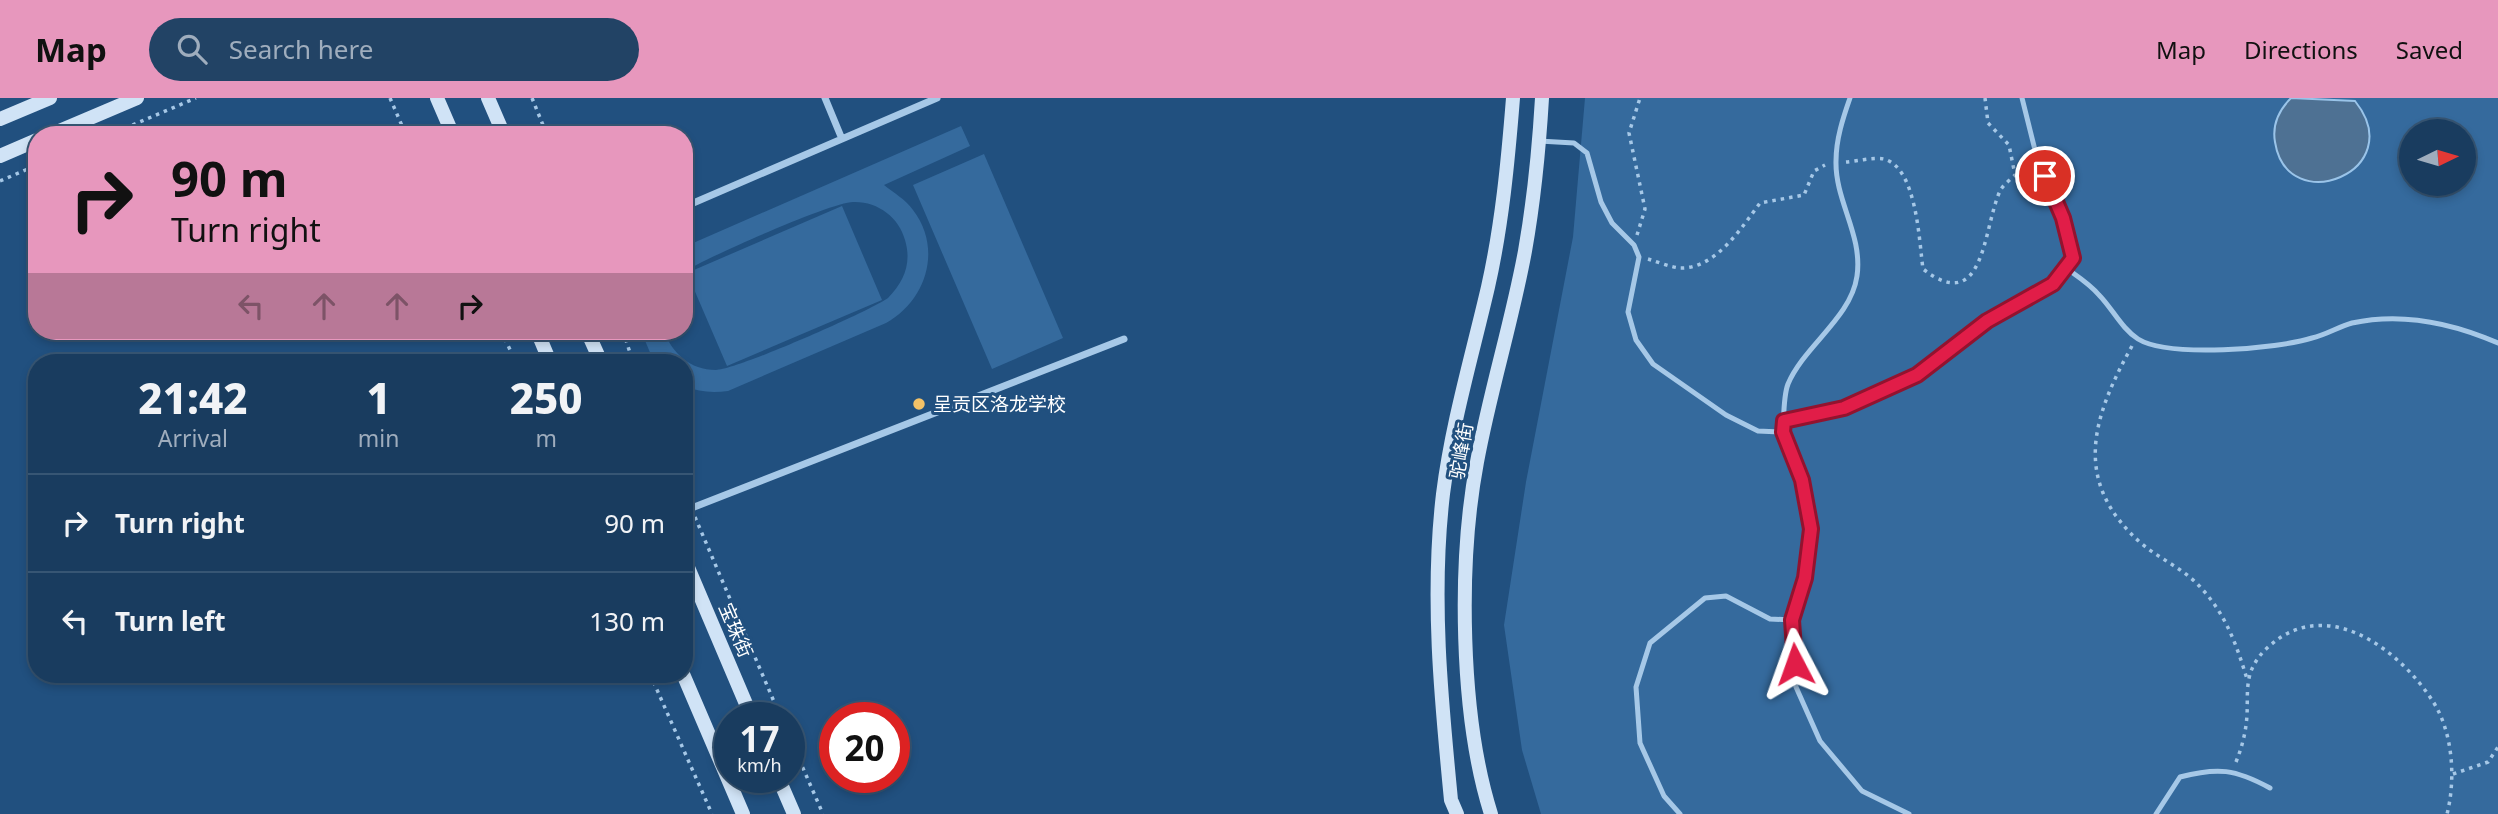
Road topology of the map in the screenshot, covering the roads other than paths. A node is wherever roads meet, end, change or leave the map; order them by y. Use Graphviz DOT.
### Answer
graph roads {
  1 [pos="50,98"];
  2 [pos="137,98"];
  3 [pos="437,98"];
  4 [pos="488,98"];
  5 [pos="825,98"];
  6 [pos="937,98"];
  7 [pos="1513,98"];
  8 [pos="1542,98"];
  9 [pos="1850,98"];
  10 [pos="2022,98"];
  11 [pos="0,119"];
  12 [pos="71,126"];
  13 [pos="449,126"];
  14 [pos="500,126"];
  15 [pos="842,139"];
  16 [pos="1539,141"];
  17 [pos="28,144"];
  18 [pos="0,156"];
  19 [pos="693,204"];
  20 [pos="2066,268"];
  21 [pos="1124,339"];
  22 [pos="2498,342"];
  23 [pos="1784,421"];
  24 [pos="1783,432"];
  25 [pos="693,508"];
  26 [pos="693,579"];
  27 [pos="1792,620"];
  28 [pos="687,683"];
  29 [pos="745,702"];
  30 [pos="2270,788"];
  31 [pos="785,793"];
  32 [pos="743,814"];
  33 [pos="794,814"];
  34 [pos="1457,814"];
  35 [pos="1491,814"];
  36 [pos="1680,814"];
  37 [pos="1909,814"];
  38 [pos="2156,814"];
  1 -- 11 [label="street"];
  2 -- 12 [label="street"];
  3 -- 13 [label="street"];
  4 -- 14 [label="street"];
  5 -- 15 [label="street"];
  6 -- 15 [label="street"];
  7 -- 34 [label="street, 驼峰街"];
  8 -- 16 [label="street, 驼峰街"];
  9 -- 23 [label="lane"];
  10 -- 20 [label="lane"];
  15 -- 19 [label="street"];
  16 -- 24 [label="lane"];
  16 -- 35 [label="street, 驼峰街"];
  17 -- 18 [label="street"];
  20 -- 22 [label="lane"];
  20 -- 23 [label="lane"];
  21 -- 25 [label="street"];
  23 -- 24 [label="lane"];
  24 -- 27 [label="lane"];
  26 -- 29 [label="street, 宝珠街"];
  27 -- 36 [label="lane"];
  27 -- 37 [label="lane"];
  28 -- 32 [label="street"];
  30 -- 38 [label="lane"];
  31 -- 33 [label="street"];
}
